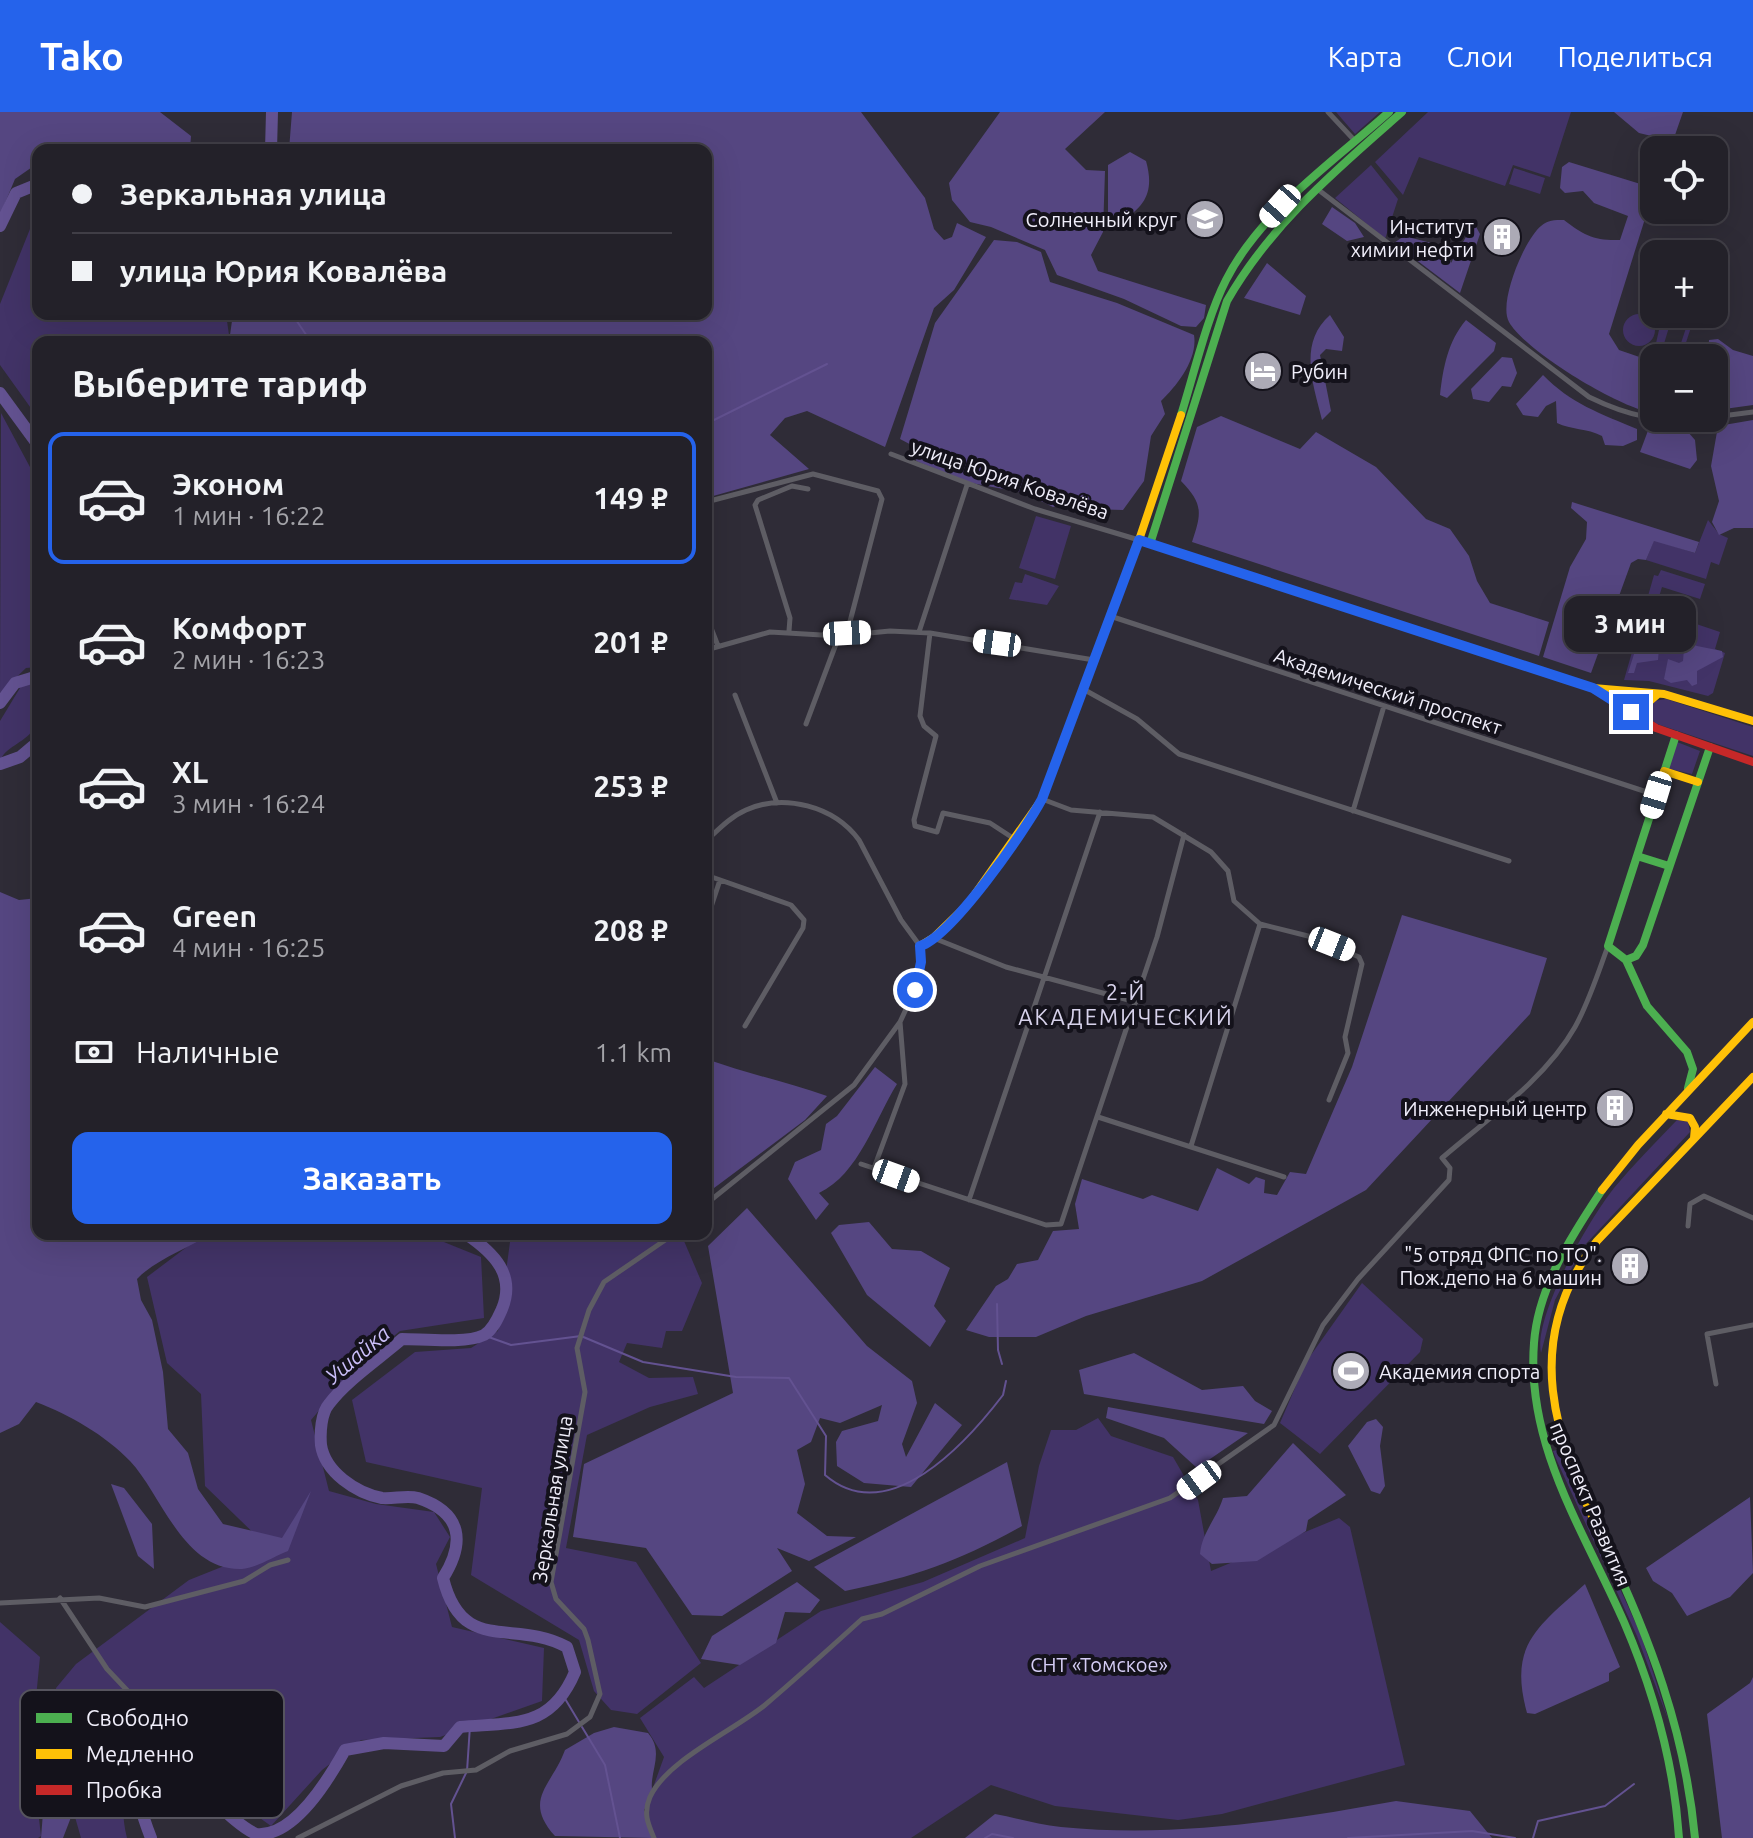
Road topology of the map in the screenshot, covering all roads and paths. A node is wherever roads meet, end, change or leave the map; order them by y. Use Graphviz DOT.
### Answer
graph roads {
  1 [pos="1328,112"];
  2 [pos="1389,112"];
  3 [pos="1402,112"];
  4 [pos="1358,145"];
  5 [pos="1316,187"];
  6 [pos="1217,298"];
  7 [pos="1227,301"];
  8 [pos="1753,412"];
  9 [pos="1728,415"];
  10 [pos="1640,419"];
  11 [pos="1182,422"];
  12 [pos="891,454"];
  13 [pos="967,485"];
  14 [pos="808,489"];
  15 [pos="712,500"];
  16 [pos="1139,540"];
  17 [pos="1150,544"];
  18 [pos="1110,616"];
  19 [pos="712,630"];
  20 [pos="789,631"];
  21 [pos="919,632"];
  22 [pos="847,633"];
  23 [pos="930,633"];
  24 [pos="839,636"];
  25 [pos="718,646"];
  26 [pos="712,648"];
  27 [pos="1094,660"];
  28 [pos="1593,688"];
  29 [pos="1083,689"];
  30 [pos="1664,694"];
  31 [pos="735,695"];
  32 [pos="1384,706"];
  33 [pos="1753,721"];
  34 [pos="806,724"];
  35 [pos="1650,725"];
  36 [pos="1676,735"];
  37 [pos="1710,747"];
  38 [pos="1753,762"];
  39 [pos="1664,771"];
  40 [pos="1698,782"];
  41 [pos="1656,795"];
  42 [pos="1042,799"];
  43 [pos="777,803"];
  44 [pos="1353,811"];
  45 [pos="1100,812"];
  46 [pos="1184,835"];
  47 [pos="712,836"];
  48 [pos="1016,840"];
  49 [pos="1637,856"];
  50 [pos="1509,861"];
  51 [pos="1669,866"];
  52 [pos="712,877"];
  53 [pos="720,880"];
  54 [pos="712,904"];
  55 [pos="1260,924"];
  56 [pos="936,939"];
  57 [pos="920,946"];
  58 [pos="1608,946"];
  59 [pos="1626,960"];
  60 [pos="1045,976"];
  61 [pos="1136,1002"];
  62 [pos="900,1022"];
  63 [pos="1753,1022"];
  64 [pos="745,1026"];
  65 [pos="1753,1077"];
  66 [pos="1684,1094"];
  67 [pos="1329,1100"];
  68 [pos="1665,1114"];
  69 [pos="1098,1117"];
  70 [pos="1693,1140"];
  71 [pos="1191,1146"];
  72 [pos="861,1164"];
  73 [pos="874,1168"];
  74 [pos="1284,1177"];
  75 [pos="712,1199"];
  76 [pos="969,1200"];
  77 [pos="1753,1218"];
  78 [pos="1688,1226"];
  79 [pos="665,1240"];
  80 [pos="1753,1325"];
  81 [pos="1533,1356"];
  82 [pos="1549,1357"];
  83 [pos="1716,1384"];
  84 [pos="1549,1397"];
  85 [pos="1534,1399"];
  86 [pos="288,1560"];
  87 [pos="60,1598"];
  88 [pos="0,1603"];
  89 [pos="127,1690"];
  90 [pos="1677,1723"];
  91 [pos="1662,1728"];
  92 [pos="1686,1767"];
  93 [pos="1671,1770"];
  94 [pos="298,1838"];
  95 [pos="654,1838"];
  96 [pos="1679,1838"];
  97 [pos="1695,1838"];
  1 -- 4 [label="street"];
  2 -- 4 [label="street"];
  3 -- 4 [label="street"];
  4 -- 5 [label="street"];
  4 -- 6 [label="street"];
  5 -- 7 [label="street"];
  5 -- 10 [label="street"];
  6 -- 7 [label="street"];
  6 -- 11 [label="street"];
  7 -- 11 [label="street"];
  8 -- 9 [label="street"];
  11 -- 16 [label="street"];
  11 -- 17 [label="street"];
  12 -- 13 [label="street, улица Юрия Ковалёва"];
  13 -- 16 [label="street, улица Юрия Ковалёва"];
  13 -- 21 [label="street"];
  14 -- 20 [label="street"];
  15 -- 22 [label="street"];
  16 -- 17 [label="street"];
  16 -- 18 [label="street"];
  17 -- 28 [label="street"];
  18 -- 27 [label="street"];
  18 -- 32 [label="street, Академический проспект"];
  19 -- 25 [label="street"];
  20 -- 24 [label="street"];
  20 -- 25 [label="street"];
  21 -- 22 [label="street"];
  21 -- 23 [label="street"];
  22 -- 24 [label="street"];
  23 -- 27 [label="street"];
  23 -- 48 [label="street"];
  24 -- 34 [label="street"];
  25 -- 26 [label="street"];
  27 -- 29 [label="street"];
  28 -- 30 [label="street"];
  28 -- 35 [label="street"];
  29 -- 42 [label="street"];
  29 -- 44 [label="street"];
  30 -- 33 [label="street"];
  30 -- 35 [label="street"];
  31 -- 43 [label="street"];
  32 -- 41 [label="street, Академический проспект"];
  32 -- 44 [label="street"];
  35 -- 36 [label="street"];
  36 -- 37 [label="street"];
  36 -- 39 [label="street"];
  37 -- 38 [label="street"];
  37 -- 40 [label="street"];
  39 -- 40 [label="street"];
  39 -- 41 [label="street"];
  40 -- 51 [label="street"];
  41 -- 49 [label="street"];
  42 -- 45 [label="street"];
  42 -- 48 [label="street"];
  43 -- 47 [label="street"];
  43 -- 57 [label="street"];
  44 -- 50 [label="street"];
  45 -- 46 [label="street"];
  45 -- 60 [label="street"];
  46 -- 55 [label="street"];
  46 -- 61 [label="street"];
  48 -- 56 [label="street"];
  49 -- 51 [label="street"];
  49 -- 58 [label="street"];
  51 -- 59 [label="street"];
  52 -- 53 [label="street"];
  53 -- 54 [label="street"];
  53 -- 64 [label="street"];
  55 -- 67 [label="street"];
  55 -- 71 [label="street"];
  56 -- 57 [label="street"];
  56 -- 60 [label="street"];
  57 -- 62 [label="street"];
  58 -- 59 [label="street"];
  58 -- 95 [label="street"];
  59 -- 66 [label="street"];
  60 -- 61 [label="street"];
  60 -- 76 [label="street"];
  61 -- 69 [label="street"];
  62 -- 73 [label="street"];
  62 -- 75 [label="street"];
  63 -- 66 [label="street, проспект Развития"];
  65 -- 70 [label="street, проспект Развития"];
  66 -- 68 [label="street, проспект Развития"];
  68 -- 70 [label="street"];
  68 -- 81 [label="street, проспект Развития"];
  69 -- 71 [label="street"];
  69 -- 76 [label="street"];
  70 -- 82 [label="street, проспект Развития"];
  71 -- 74 [label="street"];
  72 -- 73 [label="street"];
  73 -- 76 [label="street"];
  77 -- 78 [label="street"];
  79 -- 94 [label="street, Зеркальная улица"];
  80 -- 83 [label="street"];
  81 -- 82 [label="street"];
  81 -- 85 [label="street, проспект Развития"];
  82 -- 84 [label="street, проспект Развития"];
  84 -- 85 [label="street"];
  84 -- 90 [label="street, проспект Развития"];
  85 -- 91 [label="street, проспект Развития"];
  86 -- 87 [label="street"];
  87 -- 88 [label="street"];
  87 -- 89 [label="street"];
  90 -- 91 [label="street"];
  90 -- 92 [label="street, проспект Развития"];
  91 -- 93 [label="street, проспект Развития"];
  92 -- 93 [label="street"];
  92 -- 97 [label="street, проспект Развития"];
  93 -- 96 [label="street, проспект Развития"];
}
